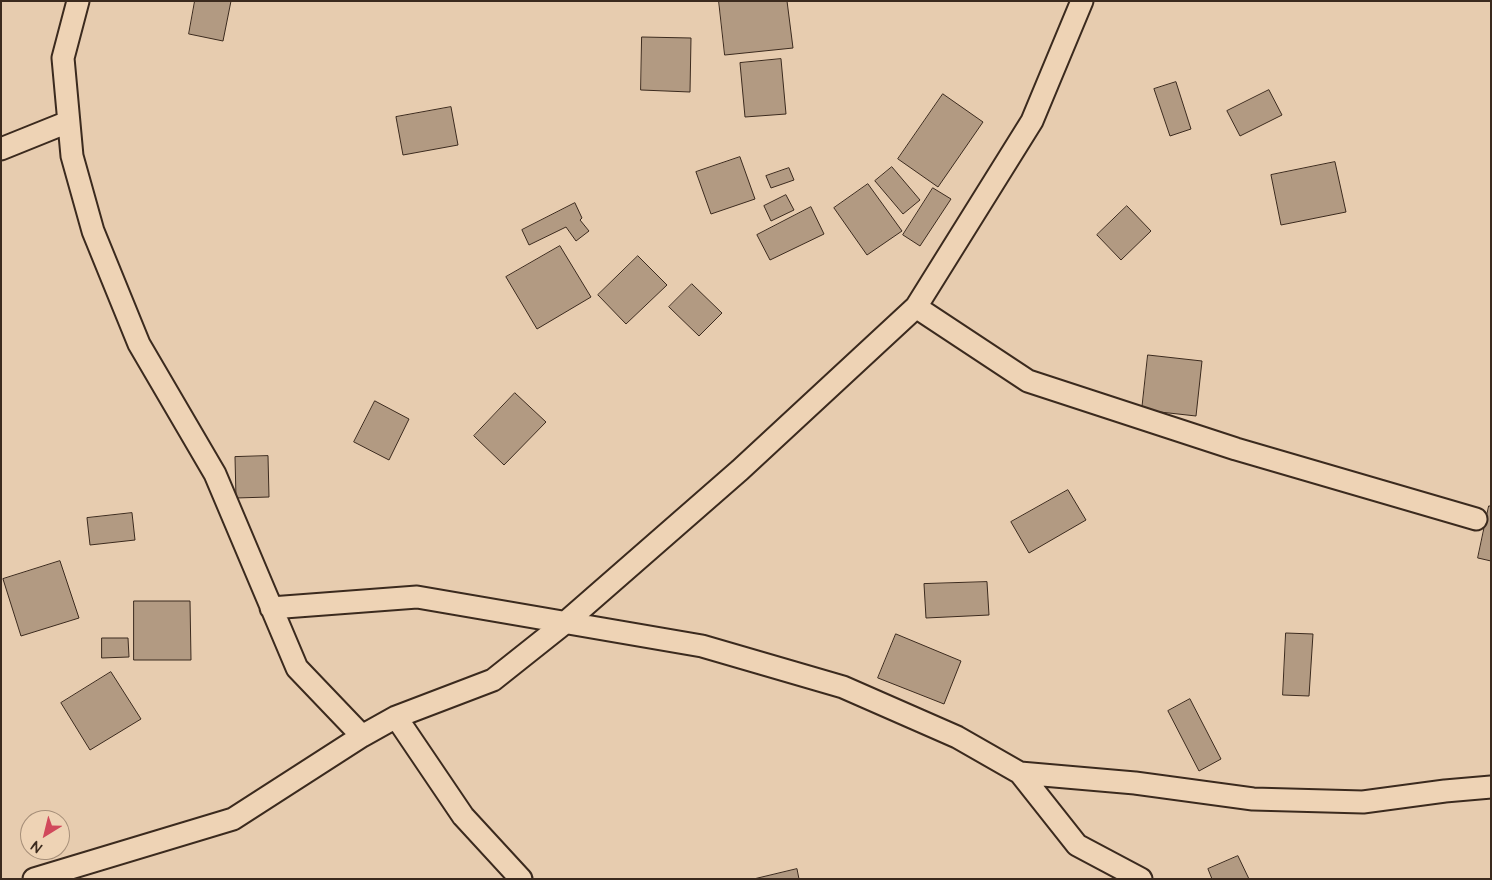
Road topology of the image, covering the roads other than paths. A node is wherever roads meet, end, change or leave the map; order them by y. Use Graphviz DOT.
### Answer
graph roads {
  1 [pos="78,1"];
  2 [pos="1082,1"];
  3 [pos="68,122"];
  4 [pos="1,149"];
  5 [pos="916,307"];
  6 [pos="1476,519"];
  7 [pos="271,608"];
  8 [pos="566,622"];
  9 [pos="396,717"];
  10 [pos="362,736"];
  11 [pos="1020,773"];
  12 [pos="1491,787"];
  13 [pos="34,879"];
  14 [pos="521,879"];
  15 [pos="1141,879"];
  1 -- 3 [label="street"];
  2 -- 5 [label="street"];
  3 -- 4 [label="street"];
  3 -- 7 [label="street"];
  5 -- 6 [label="street"];
  5 -- 8 [label="street"];
  7 -- 8 [label="street"];
  7 -- 10 [label="street"];
  8 -- 9 [label="street"];
  8 -- 11 [label="street"];
  9 -- 10 [label="street"];
  9 -- 14 [label="street"];
  10 -- 13 [label="street"];
  11 -- 12 [label="street"];
  11 -- 15 [label="street"];
}
